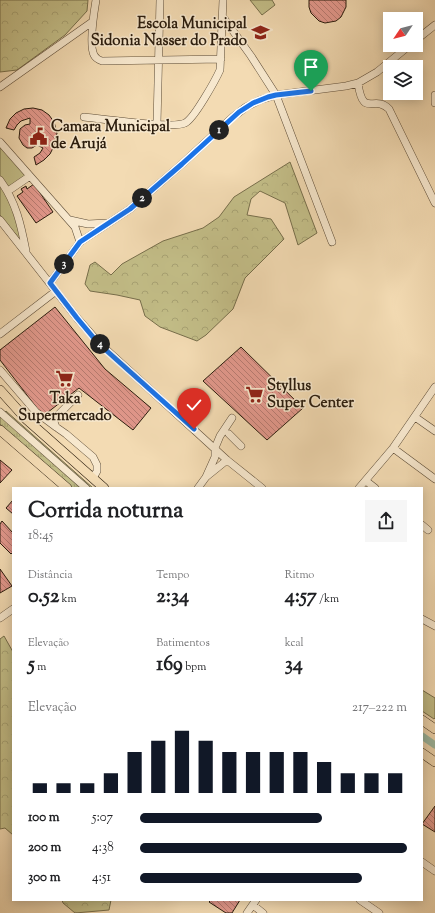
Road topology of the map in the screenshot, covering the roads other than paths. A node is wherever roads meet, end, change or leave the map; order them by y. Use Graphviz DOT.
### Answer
graph roads {
  1 [pos="96,0"];
  2 [pos="160,0"];
  3 [pos="223,0"];
  4 [pos="223,17"];
  5 [pos="92,22"];
  6 [pos="435,25"];
  7 [pos="423,34"];
  8 [pos="402,52"];
  9 [pos="221,59"];
  10 [pos="158,60"];
  11 [pos="358,83"];
  12 [pos="0,87"];
  13 [pos="276,95"];
  14 [pos="435,95"];
  15 [pos="435,103"];
  16 [pos="84,117"];
  17 [pos="157,124"];
  18 [pos="0,142"];
  19 [pos="30,176"];
  20 [pos="0,180"];
  21 [pos="8,191"];
  22 [pos="435,204"];
  23 [pos="68,219"];
  24 [pos="0,220"];
  25 [pos="109,223"];
  26 [pos="80,242"];
  27 [pos="332,242"];
  28 [pos="26,253"];
  29 [pos="50,283"];
  30 [pos="56,291"];
  31 [pos="0,334"];
  32 [pos="0,370"];
  33 [pos="435,387"];
  34 [pos="0,391"];
  35 [pos="0,394"];
  36 [pos="78,395"];
  37 [pos="0,412"];
  38 [pos="415,417"];
  39 [pos="232,418"];
  40 [pos="56,428"];
  41 [pos="0,430"];
  42 [pos="435,431"];
  43 [pos="229,434"];
  44 [pos="241,446"];
  45 [pos="215,448"];
  46 [pos="393,448"];
  47 [pos="227,460"];
  48 [pos="93,478"];
  49 [pos="206,478"];
  50 [pos="435,479"];
  51 [pos="366,481"];
  52 [pos="66,487"];
  53 [pos="85,487"];
  54 [pos="103,487"];
  55 [pos="199,487"];
  56 [pos="261,487"];
  57 [pos="360,487"];
  58 [pos="374,487"];
  59 [pos="12,610"];
  60 [pos="0,618"];
  61 [pos="423,620"];
  62 [pos="435,626"];
  63 [pos="423,721"];
  64 [pos="435,729"];
  65 [pos="423,754"];
  66 [pos="435,762"];
  67 [pos="423,863"];
  68 [pos="435,871"];
  69 [pos="361,901"];
  70 [pos="255,903"];
  71 [pos="247,913"];
  72 [pos="263,913"];
  73 [pos="379,913"];
  1 -- 5 [label="street"];
  2 -- 10 [label="street"];
  3 -- 4 [label="street"];
  4 -- 9 [label="street"];
  4 -- 13 [label="street"];
  5 -- 10 [label="street"];
  5 -- 12 [label="street"];
  6 -- 7 [label="street"];
  8 -- 11 [label="street"];
  9 -- 10 [label="street"];
  9 -- 17 [label="street"];
  10 -- 17 [label="street"];
  11 -- 13 [label="street"];
  11 -- 22 [label="street"];
  13 -- 25 [label="street"];
  13 -- 27 [label="street"];
  14 -- 15 [label="street"];
  16 -- 17 [label="street"];
  18 -- 19 [label="street"];
  19 -- 21 [label="street"];
  19 -- 23 [label="street"];
  20 -- 21 [label="street"];
  21 -- 28 [label="street"];
  23 -- 25 [label="street"];
  23 -- 26 [label="street"];
  24 -- 28 [label="street"];
  25 -- 26 [label="street"];
  26 -- 29 [label="street"];
  28 -- 29 [label="street"];
  29 -- 30 [label="street"];
  30 -- 31 [label="street"];
  30 -- 45 [label="street"];
  32 -- 40 [label="street"];
  33 -- 38 [label="street"];
  34 -- 35 [label="main road"];
  34 -- 48 [label="main road"];
  36 -- 40 [label="street"];
  37 -- 53 [label="street"];
  38 -- 42 [label="street"];
  38 -- 46 [label="street"];
  39 -- 45 [label="street"];
  40 -- 48 [label="street"];
  41 -- 52 [label="main road"];
  43 -- 44 [label="street"];
  45 -- 47 [label="street"];
  45 -- 49 [label="street"];
  46 -- 50 [label="street"];
  46 -- 51 [label="street"];
  47 -- 49 [label="street"];
  47 -- 56 [label="street"];
  48 -- 54 [label="main road"];
  49 -- 55 [label="street"];
  51 -- 57 [label="street"];
  51 -- 58 [label="street"];
  59 -- 60 [label="street"];
  61 -- 62 [label="street"];
  63 -- 64 [label="main road"];
  65 -- 66 [label="main road"];
  67 -- 68 [label="street"];
  69 -- 73 [label="street"];
  70 -- 71 [label="street"];
  70 -- 72 [label="street"];
}
